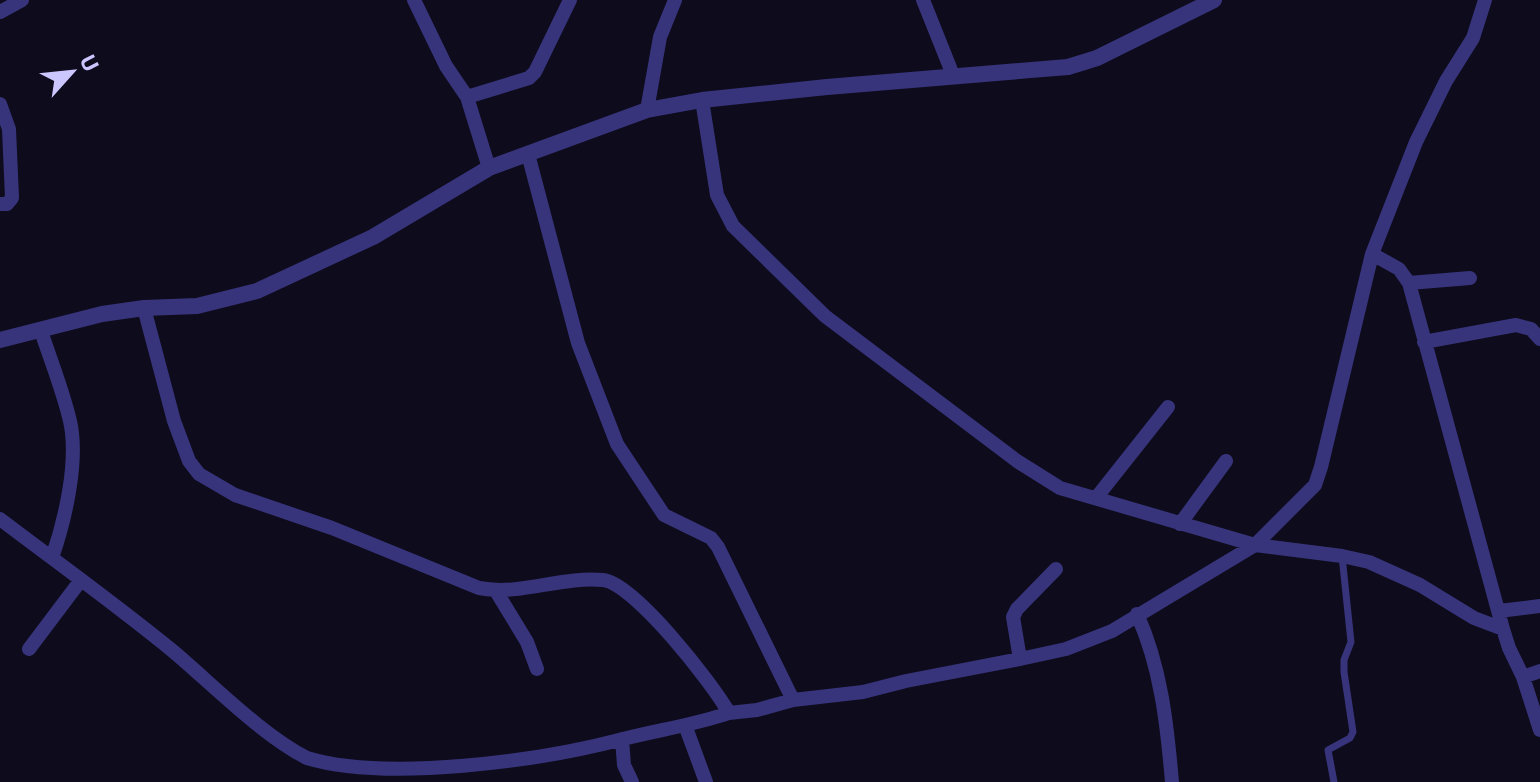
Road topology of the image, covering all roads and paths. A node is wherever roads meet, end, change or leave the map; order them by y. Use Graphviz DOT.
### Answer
graph roads {
  1 [pos="22,0"];
  2 [pos="414,0"];
  3 [pos="570,0"];
  4 [pos="675,0"];
  5 [pos="923,0"];
  6 [pos="1214,0"];
  7 [pos="1485,0"];
  8 [pos="0,12"];
  9 [pos="953,75"];
  10 [pos="467,97"];
  11 [pos="702,100"];
  12 [pos="0,104"];
  13 [pos="647,110"];
  14 [pos="528,154"];
  15 [pos="489,168"];
  16 [pos="0,204"];
  17 [pos="1372,254"];
  18 [pos="1470,278"];
  19 [pos="1409,283"];
  20 [pos="144,308"];
  21 [pos="41,331"];
  22 [pos="1540,339"];
  23 [pos="0,340"];
  24 [pos="1424,342"];
  25 [pos="1168,407"];
  26 [pos="1226,461"];
  27 [pos="1096,498"];
  28 [pos="0,519"];
  29 [pos="1180,524"];
  30 [pos="1255,545"];
  31 [pos="1342,556"];
  32 [pos="52,558"];
  33 [pos="1056,569"];
  34 [pos="81,580"];
  35 [pos="496,591"];
  36 [pos="1540,606"];
  37 [pos="1499,611"];
  38 [pos="1137,614"];
  39 [pos="1503,629"];
  40 [pos="29,649"];
  41 [pos="1020,659"];
  42 [pos="537,669"];
  43 [pos="1540,671"];
  44 [pos="1523,677"];
  45 [pos="793,700"];
  46 [pos="729,713"];
  47 [pos="685,725"];
  48 [pos="1540,730"];
  49 [pos="622,739"];
  50 [pos="355,778"];
  51 [pos="632,782"];
  52 [pos="706,782"];
  53 [pos="1172,782"];
  54 [pos="1334,782"];
  1 -- 8 [label="street"];
  2 -- 10 [label="street"];
  3 -- 10 [label="street"];
  4 -- 13 [label="street"];
  5 -- 9 [label="street"];
  6 -- 9 [label="street"];
  7 -- 17 [label="street"];
  9 -- 11 [label="street"];
  10 -- 15 [label="street"];
  11 -- 13 [label="street"];
  11 -- 27 [label="street"];
  12 -- 16 [label="street"];
  13 -- 14 [label="street"];
  14 -- 15 [label="street"];
  14 -- 45 [label="street"];
  15 -- 20 [label="street"];
  17 -- 19 [label="street"];
  17 -- 30 [label="street"];
  18 -- 19 [label="street"];
  19 -- 24 [label="street"];
  20 -- 21 [label="street"];
  20 -- 35 [label="street"];
  21 -- 23 [label="street"];
  21 -- 32 [label="street"];
  22 -- 24 [label="street"];
  24 -- 37 [label="street"];
  25 -- 27 [label="street"];
  26 -- 29 [label="street"];
  27 -- 29 [label="street"];
  28 -- 32 [label="street"];
  29 -- 30 [label="street"];
  30 -- 31 [label="street"];
  30 -- 38 [label="street"];
  31 -- 39 [label="street"];
  31 -- 54 [label="lane"];
  32 -- 34 [label="street"];
  33 -- 41 [label="street"];
  34 -- 40 [label="street"];
  34 -- 50 [label="street"];
  35 -- 42 [label="street"];
  35 -- 46 [label="street"];
  36 -- 37 [label="street"];
  37 -- 39 [label="street"];
  38 -- 41 [label="street"];
  38 -- 53 [label="street"];
  39 -- 44 [label="street"];
  41 -- 45 [label="street"];
  43 -- 44 [label="street"];
  44 -- 48 [label="street"];
  45 -- 46 [label="street"];
  46 -- 47 [label="street"];
  47 -- 49 [label="street"];
  47 -- 52 [label="street"];
  49 -- 50 [label="street"];
  49 -- 51 [label="street"];
}
